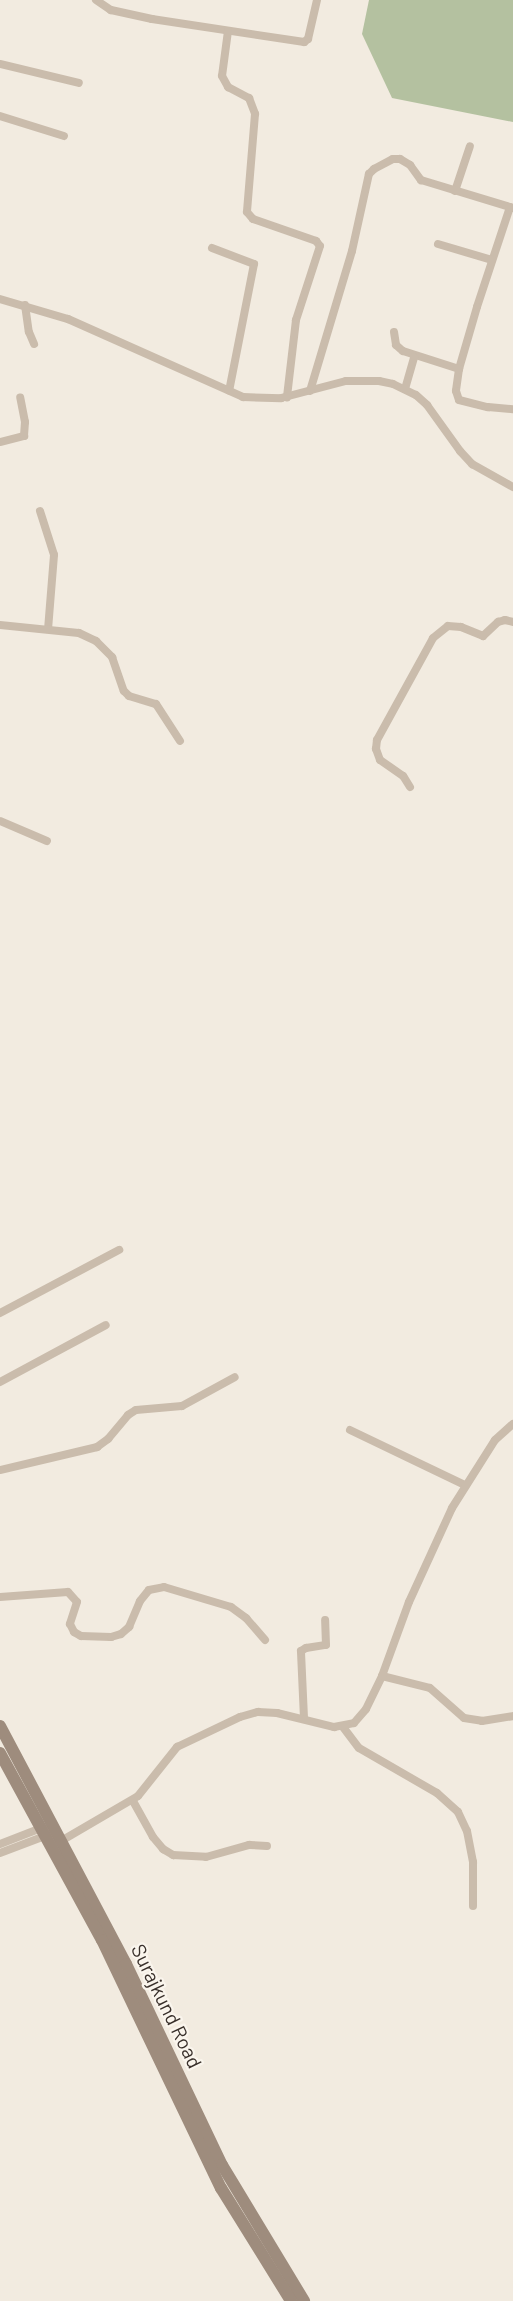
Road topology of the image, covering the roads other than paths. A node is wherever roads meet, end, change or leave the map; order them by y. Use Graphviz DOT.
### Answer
graph roads {
  1 [pos="96,0"];
  2 [pos="317,0"];
  3 [pos="228,31"];
  4 [pos="0,64"];
  5 [pos="79,83"];
  6 [pos="0,116"];
  7 [pos="64,136"];
  8 [pos="470,146"];
  9 [pos="455,191"];
  10 [pos="511,207"];
  11 [pos="438,244"];
  12 [pos="212,248"];
  13 [pos="492,260"];
  14 [pos="0,299"];
  15 [pos="25,305"];
  16 [pos="394,332"];
  17 [pos="34,344"];
  18 [pos="414,357"];
  19 [pos="459,369"];
  20 [pos="405,389"];
  21 [pos="310,391"];
  22 [pos="229,392"];
  23 [pos="20,397"];
  24 [pos="287,397"];
  25 [pos="513,409"];
  26 [pos="0,442"];
  27 [pos="513,487"];
  28 [pos="40,511"];
  29 [pos="513,622"];
  30 [pos="0,625"];
  31 [pos="48,629"];
  32 [pos="180,741"];
  33 [pos="410,787"];
  34 [pos="0,821"];
  35 [pos="47,841"];
  36 [pos="119,1250"];
  37 [pos="0,1313"];
  38 [pos="106,1324"];
  39 [pos="235,1377"];
  40 [pos="0,1382"];
  41 [pos="513,1424"];
  42 [pos="350,1430"];
  43 [pos="0,1470"];
  44 [pos="465,1485"];
  45 [pos="0,1597"];
  46 [pos="325,1620"];
  47 [pos="265,1640"];
  48 [pos="382,1677"];
  49 [pos="513,1716"];
  50 [pos="304,1718"];
  51 [pos="0,1726"];
  52 [pos="343,1727"];
  53 [pos="0,1753"];
  54 [pos="133,1801"];
  55 [pos="51,1832"];
  56 [pos="0,1844"];
  57 [pos="267,1846"];
  58 [pos="0,1853"];
  59 [pos="473,1906"];
  60 [pos="291,2301"];
  61 [pos="304,2301"];
  1 -- 3 [label="street"];
  2 -- 3 [label="street"];
  3 -- 24 [label="street"];
  4 -- 5 [label="street"];
  6 -- 7 [label="street"];
  8 -- 9 [label="street"];
  9 -- 10 [label="street"];
  9 -- 21 [label="street"];
  10 -- 13 [label="street"];
  11 -- 13 [label="street"];
  12 -- 22 [label="street"];
  13 -- 19 [label="street"];
  14 -- 15 [label="street"];
  15 -- 17 [label="street"];
  15 -- 22 [label="street"];
  16 -- 18 [label="street"];
  18 -- 19 [label="street"];
  18 -- 20 [label="street"];
  19 -- 25 [label="street"];
  20 -- 21 [label="street"];
  20 -- 27 [label="street"];
  21 -- 24 [label="street"];
  22 -- 24 [label="street"];
  23 -- 26 [label="street"];
  28 -- 31 [label="street"];
  29 -- 33 [label="street"];
  30 -- 31 [label="street"];
  31 -- 32 [label="street"];
  34 -- 35 [label="street"];
  36 -- 37 [label="street"];
  38 -- 40 [label="street"];
  39 -- 43 [label="street"];
  41 -- 44 [label="street"];
  42 -- 44 [label="street"];
  44 -- 48 [label="street"];
  45 -- 47 [label="street"];
  46 -- 50 [label="street"];
  48 -- 49 [label="street"];
  48 -- 52 [label="street"];
  50 -- 52 [label="street"];
  50 -- 54 [label="street"];
  51 -- 55 [label="main road, Surajkund Road"];
  52 -- 59 [label="street"];
  53 -- 55 [label="main road, Surajkund Road"];
  54 -- 55 [label="street"];
  54 -- 57 [label="street"];
  55 -- 56 [label="street"];
  55 -- 58 [label="street"];
  55 -- 60 [label="main road, Surajkund Road"];
  55 -- 61 [label="main road, Surajkund Road"];
}
